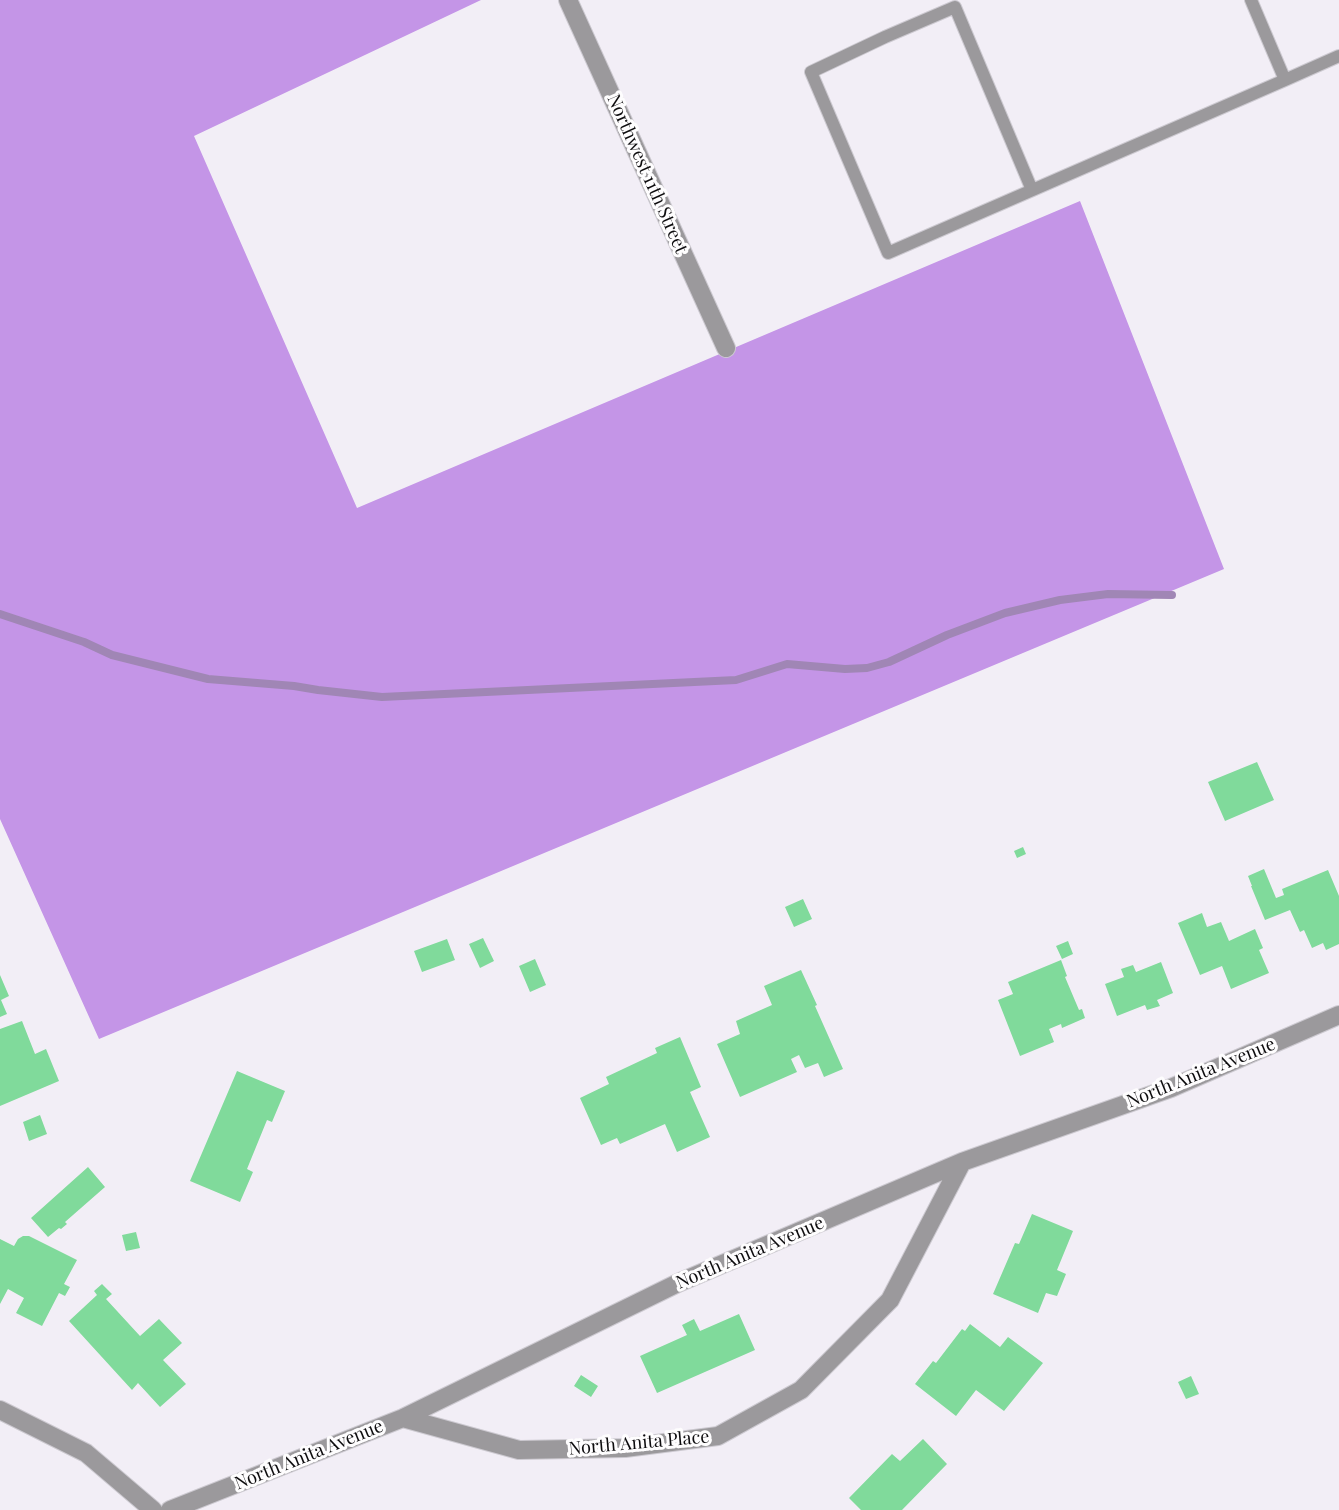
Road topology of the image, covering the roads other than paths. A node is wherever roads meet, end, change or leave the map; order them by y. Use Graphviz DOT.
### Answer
graph roads {
  1 [pos="568,0"];
  2 [pos="1251,0"];
  3 [pos="1339,56"];
  4 [pos="1285,80"];
  5 [pos="1032,190"];
  6 [pos="726,348"];
  7 [pos="1339,1014"];
  8 [pos="962,1162"];
  9 [pos="0,1410"];
  10 [pos="403,1418"];
  11 [pos="153,1510"];
  12 [pos="170,1510"];
  1 -- 6 [label="street, Northwest 11th Street"];
  2 -- 4 [label="lane"];
  3 -- 4 [label="lane"];
  4 -- 5 [label="lane"];
  5 -- 5 [label="lane"];
  7 -- 8 [label="street, North Anita Avenue"];
  8 -- 10 [label="street, North Anita Avenue"];
  8 -- 10 [label="street, North Anita Place"];
  9 -- 11 [label="street"];
  10 -- 12 [label="street, North Anita Avenue"];
}
